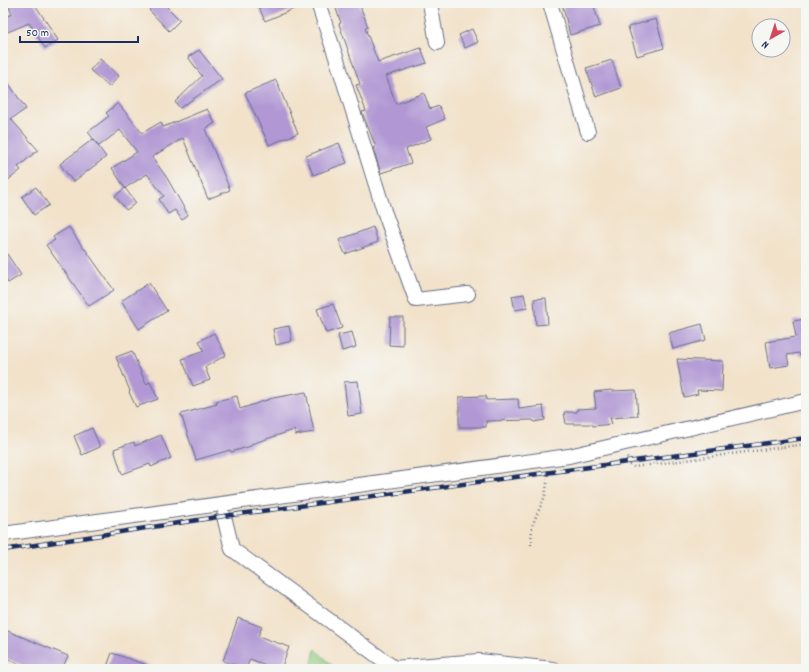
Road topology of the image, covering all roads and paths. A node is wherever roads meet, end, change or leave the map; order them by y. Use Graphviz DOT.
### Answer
graph roads {
  1 [pos="318,3"];
  2 [pos="430,3"];
  3 [pos="550,3"];
  4 [pos="437,43"];
  5 [pos="588,132"];
  6 [pos="468,294"];
  7 [pos="806,401"];
  8 [pos="623,444"];
  9 [pos="806,444"];
  10 [pos="547,460"];
  11 [pos="224,516"];
  12 [pos="3,534"];
  13 [pos="531,545"];
  14 [pos="553,669"];
  1 -- 6 [label="street"];
  2 -- 4 [label="street"];
  3 -- 5 [label="street"];
  7 -- 8 [label="street"];
  8 -- 9 [label="path"];
  8 -- 10 [label="street"];
  10 -- 12 [label="street"];
  10 -- 13 [label="path"];
  11 -- 14 [label="street"];
}
